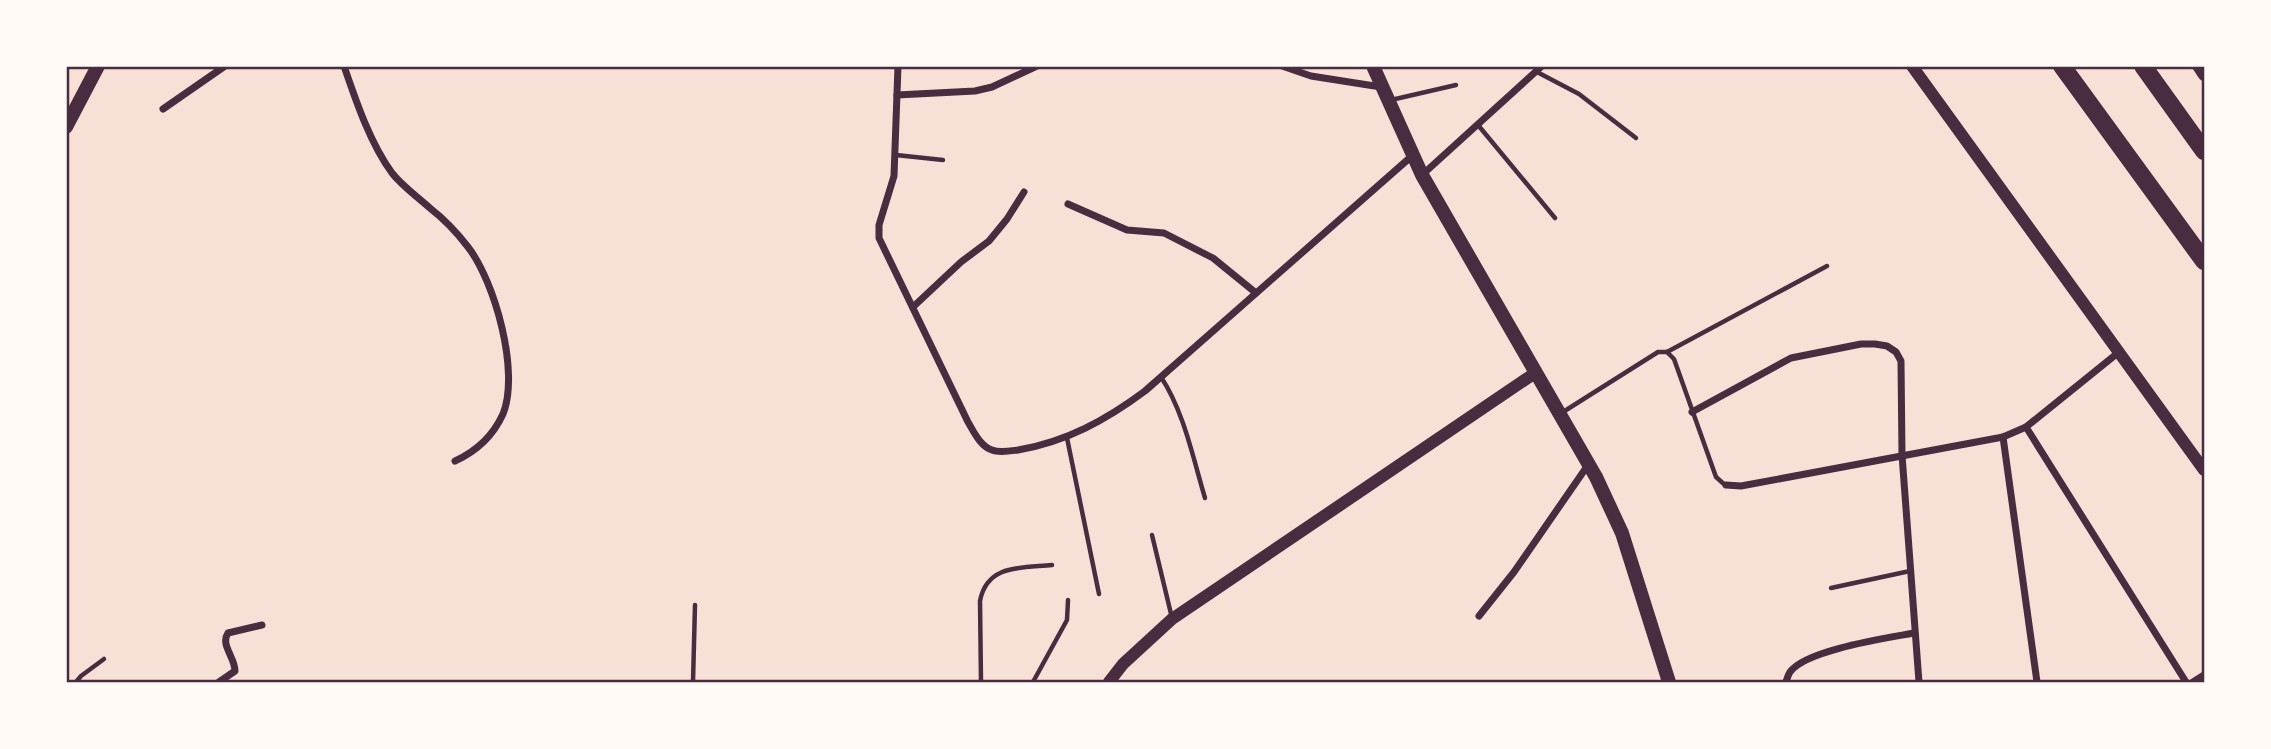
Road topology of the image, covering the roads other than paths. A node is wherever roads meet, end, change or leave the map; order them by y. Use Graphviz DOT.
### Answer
graph roads {
  1 [pos="98,66"];
  2 [pos="225,66"];
  3 [pos="344,66"];
  4 [pos="898,66"];
  5 [pos="1037,66"];
  6 [pos="1282,66"];
  7 [pos="1373,66"];
  8 [pos="1912,66"];
  9 [pos="2062,66"];
  10 [pos="2143,66"];
  11 [pos="2198,66"];
  12 [pos="1540,69"];
  13 [pos="2204,75"];
  14 [pos="1456,85"];
  15 [pos="1381,87"];
  16 [pos="897,95"];
  17 [pos="1387,101"];
  18 [pos="163,109"];
  19 [pos="1478,124"];
  20 [pos="66,127"];
  21 [pos="1636,138"];
  22 [pos="2204,151"];
  23 [pos="896,155"];
  24 [pos="1413,155"];
  25 [pos="943,160"];
  26 [pos="1422,175"];
  27 [pos="1024,192"];
  28 [pos="1068,204"];
  29 [pos="1555,218"];
  30 [pos="2204,261"];
  31 [pos="1827,266"];
  32 [pos="1256,293"];
  33 [pos="913,307"];
  34 [pos="1667,352"];
  35 [pos="2119,352"];
  36 [pos="1535,373"];
  37 [pos="1161,377"];
  38 [pos="1692,412"];
  39 [pos="1559,415"];
  40 [pos="2026,427"];
  41 [pos="2004,437"];
  42 [pos="1067,438"];
  43 [pos="1902,455"];
  44 [pos="455,461"];
  45 [pos="1588,464"];
  46 [pos="2204,470"];
  47 [pos="1726,485"];
  48 [pos="1205,498"];
  49 [pos="1152,535"];
  50 [pos="1052,565"];
  51 [pos="1910,571"];
  52 [pos="1831,588"];
  53 [pos="1099,594"];
  54 [pos="1068,600"];
  55 [pos="695,605"];
  56 [pos="1479,616"];
  57 [pos="1172,619"];
  58 [pos="262,625"];
  59 [pos="1914,633"];
  60 [pos="104,659"];
  61 [pos="2204,675"];
  62 [pos="76,682"];
  63 [pos="219,682"];
  64 [pos="693,682"];
  65 [pos="981,682"];
  66 [pos="1033,682"];
  67 [pos="1109,682"];
  68 [pos="1669,682"];
  69 [pos="1786,682"];
  70 [pos="1919,682"];
  71 [pos="2037,682"];
  72 [pos="2186,682"];
  73 [pos="2193,682"];
  1 -- 20 [label="main road"];
  2 -- 18 [label="street"];
  3 -- 44 [label="street"];
  4 -- 16 [label="street"];
  5 -- 16 [label="street"];
  6 -- 15 [label="street"];
  7 -- 15 [label="main road"];
  8 -- 35 [label="street"];
  9 -- 30 [label="highway"];
  10 -- 22 [label="highway"];
  11 -- 13 [label="street"];
  12 -- 19 [label="street"];
  12 -- 21 [label="lane"];
  14 -- 17 [label="lane"];
  15 -- 17 [label="main road"];
  16 -- 23 [label="street"];
  17 -- 24 [label="main road"];
  19 -- 26 [label="street"];
  19 -- 29 [label="lane"];
  23 -- 25 [label="lane"];
  23 -- 33 [label="street"];
  24 -- 26 [label="main road"];
  24 -- 32 [label="street"];
  26 -- 36 [label="main road"];
  27 -- 33 [label="street"];
  28 -- 32 [label="street"];
  31 -- 34 [label="lane"];
  32 -- 37 [label="street"];
  33 -- 42 [label="street"];
  34 -- 38 [label="lane"];
  34 -- 39 [label="lane"];
  35 -- 40 [label="street"];
  35 -- 46 [label="street"];
  36 -- 39 [label="main road"];
  36 -- 57 [label="street"];
  37 -- 42 [label="street"];
  37 -- 48 [label="lane"];
  38 -- 43 [label="street"];
  38 -- 47 [label="lane"];
  39 -- 45 [label="main road"];
  40 -- 41 [label="street"];
  40 -- 72 [label="street"];
  41 -- 43 [label="street"];
  41 -- 71 [label="street"];
  42 -- 53 [label="lane"];
  43 -- 47 [label="street"];
  43 -- 51 [label="street"];
  45 -- 56 [label="street"];
  45 -- 68 [label="main road"];
  49 -- 57 [label="lane"];
  50 -- 65 [label="lane"];
  51 -- 52 [label="lane"];
  51 -- 59 [label="street"];
  54 -- 66 [label="lane"];
  55 -- 64 [label="lane"];
  57 -- 67 [label="street"];
  58 -- 63 [label="street"];
  59 -- 69 [label="street"];
  59 -- 70 [label="street"];
  60 -- 62 [label="lane"];
  61 -- 73 [label="street"];
}
